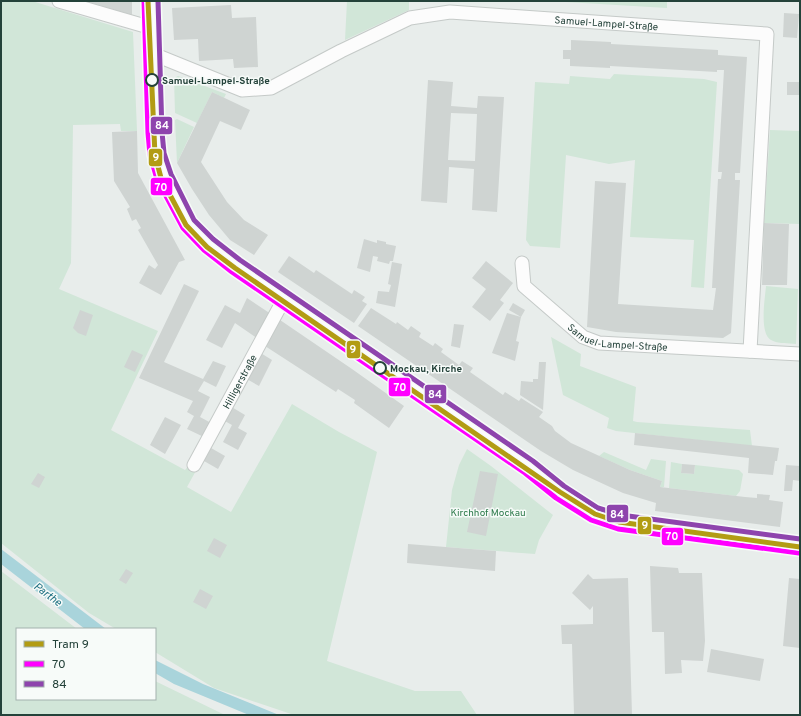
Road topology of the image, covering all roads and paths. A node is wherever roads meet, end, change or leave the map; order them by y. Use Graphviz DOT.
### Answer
graph roads {
  1 [pos="59,1"];
  2 [pos="151,1"];
  3 [pos="152,28"];
  4 [pos="153,54"];
  5 [pos="522,263"];
  6 [pos="284,299"];
  7 [pos="750,351"];
  8 [pos="800,354"];
  9 [pos="194,465"];
  10 [pos="795,545"];
  1 -- 3 [label="street"];
  2 -- 3 [label="main road"];
  3 -- 4 [label="main road"];
  4 -- 6 [label="main road"];
  4 -- 7 [label="street, Samuel-Lampel-Straße"];
  5 -- 7 [label="street, Samuel-Lampel-Straße"];
  6 -- 9 [label="street, Hilligerstraße"];
  6 -- 10 [label="main road"];
  7 -- 8 [label="street, Samuel-Lampel-Straße"];
}
